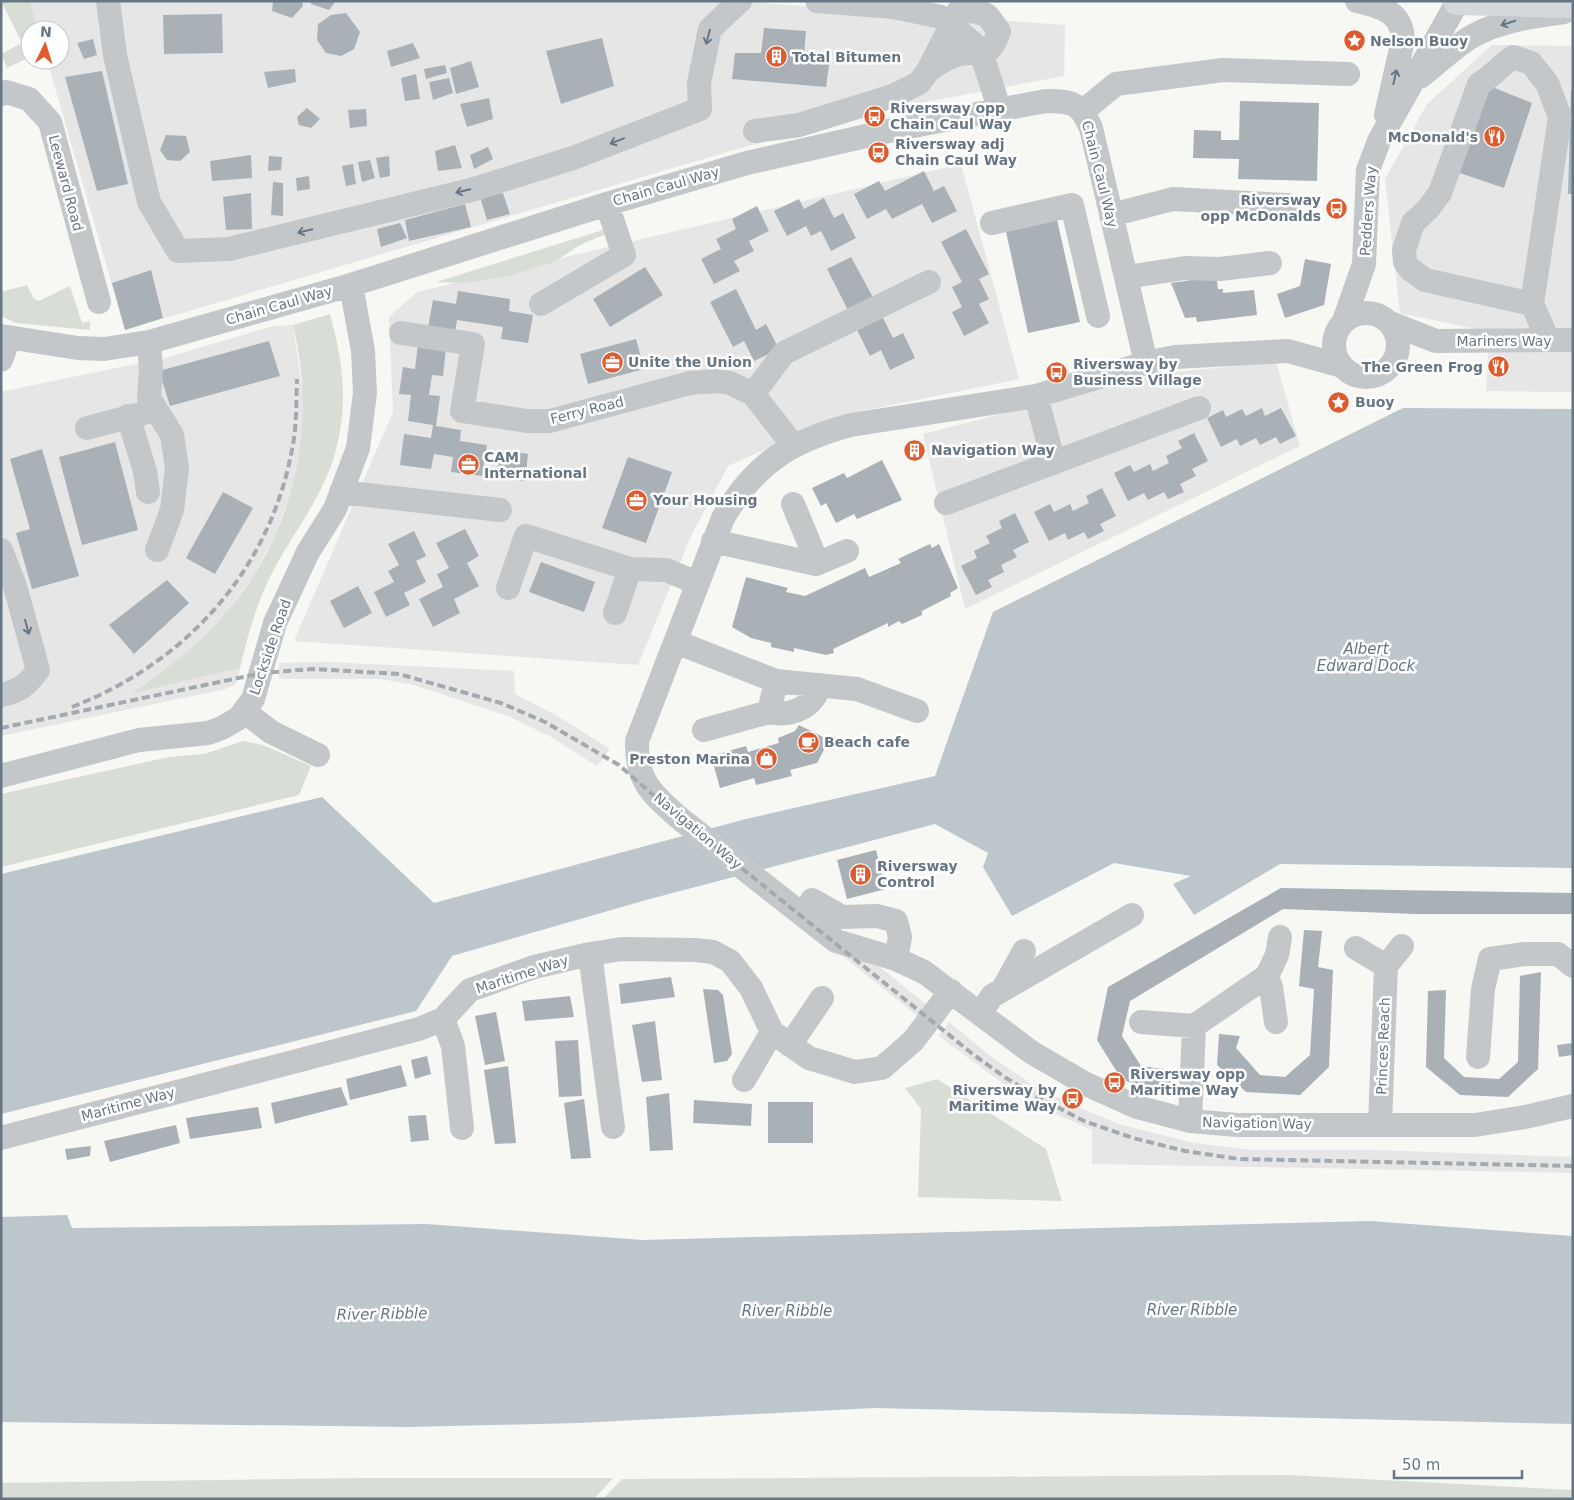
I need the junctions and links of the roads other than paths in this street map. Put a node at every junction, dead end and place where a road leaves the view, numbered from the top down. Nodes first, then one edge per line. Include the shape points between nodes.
1 (108, 1) edge
2 (740, 1) edge
3 (817, 1) edge
4 (1357, 1) edge
5 (1458, 1) edge
6 (1573, 4) edge
7 (1573, 10) edge
8 (950, 25) junction
9 (981, 53) junction
10 (928, 71) junction
11 (1348, 74) dead end
12 (1414, 82) junction
13 (1, 94) edge
14 (999, 108) junction
15 (1083, 110) junction
16 (754, 132) dead end
17 (1379, 142) junction
18 (607, 204) junction
19 (1286, 205) dead end
20 (1111, 215) junction
21 (992, 223) dead end
22 (1117, 239) junction
23 (1082, 247) junction
24 (1270, 263) dead end
25 (1364, 264) junction
26 (1126, 277) junction
27 (930, 282) dead end
28 (351, 284) junction
29 (99, 302) dead end
30 (541, 304) dead end
31 (1532, 304) junction
32 (1098, 316) dead end
33 (1387, 320) junction
34 (1340, 325) junction
35 (401, 333) dead end
36 (1548, 340) junction
37 (1573, 340) edge
38 (1436, 341) junction
39 (149, 342) junction
40 (4, 345) edge
41 (1288, 351) junction
42 (1146, 362) junction
43 (1392, 364) junction
44 (1342, 366) junction
45 (753, 394) junction
46 (1036, 396) junction
47 (1199, 408) dead end
48 (155, 411) junction
49 (128, 416) junction
50 (86, 428) dead end
51 (793, 445) junction
52 (1054, 463) junction
53 (148, 492) dead end
54 (341, 492) junction
55 (793, 504) dead end
56 (946, 504) dead end
57 (500, 510) dead end
58 (714, 541) junction
59 (1, 550) edge
60 (157, 550) dead end
61 (847, 551) dead end
62 (816, 564) junction
63 (630, 570) junction
64 (7, 582) edge
65 (697, 583) junction
66 (508, 588) dead end
67 (615, 613) dead end
68 (676, 642) junction
69 (776, 681) junction
70 (820, 685) junction
71 (1, 694) edge
72 (917, 710) dead end
73 (244, 711) junction
74 (769, 712) junction
75 (704, 730) dead end
76 (318, 755) dead end
77 (1, 776) edge
78 (802, 904) junction
79 (1132, 915) dead end
80 (1280, 937) dead end
81 (1402, 946) dead end
82 (1356, 948) dead end
83 (1024, 950) dead end
84 (590, 954) junction
85 (896, 959) junction
86 (1386, 966) junction
87 (1573, 966) edge
88 (1267, 976) junction
89 (1002, 989) junction
90 (951, 991) junction
91 (822, 998) dead end
92 (981, 1013) junction
93 (443, 1019) junction
94 (1142, 1022) dead end
95 (1276, 1022) dead end
96 (1194, 1026) junction
97 (781, 1038) junction
98 (1478, 1056) dead end
99 (744, 1080) dead end
100 (1573, 1106) edge
101 (1190, 1121) junction
102 (1380, 1125) junction
103 (613, 1127) dead end
104 (462, 1128) dead end
105 (1, 1138) edge

2 -> 1 street via 710,30 699,83 700,109 573,158 471,190 229,249 178,251 149,202 115,55
3 - 8 street via 894,7 941,17
17 -> 4 street via 1403,29 1384,8
5 - 6 highway
5 - 12 street, Pedders Way
7 -> 12 street via 1537,15 1487,30 1472,37
8 - 9 street
8 - 10 street
9 - 10 street via 958,54
9 - 14 street
10 - 16 street via 919,83 894,96 800,125
11 - 15 street via 1223,70 1116,84
12 - 17 street, Pedders Way
13 - 29 street, Leeward Road via 6,92 29,99 50,122
14 - 15 street, Chain Caul Way via 1067,101
14 - 18 street, Chain Caul Way via 747,163
15 - 20 street, Chain Caul Way via 1091,128
17 - 25 street, Pedders Way via 1368,170
18 - 28 street, Chain Caul Way
18 - 30 street via 624,255
19 - 20 street via 1174,199
20 - 22 street, Chain Caul Way
21 - 23 street via 1072,205
22 - 23 street
22 - 26 street, Chain Caul Way
23 - 32 street
24 - 26 street via 1220,269 1185,268
25 - 33 street, Pedders Way via 1373,293
25 - 34 street, Pedders Way
26 - 42 street, Chain Caul Way
27 - 45 street via 784,353
28 - 39 street, Chain Caul Way
28 - 54 street, Lockside Road via 363,351 365,394 358,448
31 - 31 street via 1426,280 1410,269 1405,262 1404,250 1413,223 1440,193 1479,84 1494,76 1500,66 1513,57 1531,63 1547,83 1560,117
31 - 36 street
33 - 34 street via 1374,313 1363,312
33 - 38 street, Mariners Way
33 - 43 street via 1396,332 1398,343
34 - 41 street, Navigation Way
34 - 44 street via 1334,348
35 - 45 street, Ferry Road via 473,344 462,411 527,421 550,420 705,380 730,383
36 - 37 street, Mariners Way
36 - 38 street, Mariners Way
38 - 43 street, Mariners Way
39 - 40 street, Chain Caul Way via 104,349
39 - 48 street via 149,398
41 - 42 street, Navigation Way via 1203,355
41 - 44 street, Navigation Way
42 - 46 street, Navigation Way
43 - 44 street via 1385,371 1367,377 1358,376
45 - 51 street, Ferry Road
46 - 51 street, Navigation Way via 851,425
46 - 52 street
47 - 52 street
48 - 49 street
48 - 60 street via 172,436 177,468 172,510
49 - 50 street
49 - 53 street
51 - 58 street, Navigation Way via 768,464 736,497
52 - 56 street
54 - 57 street
54 - 73 street, Lockside Road via 335,509 290,589 253,699
55 - 62 street
58 - 62 street
58 - 65 street, Navigation Way
59 - 64 street
61 - 62 street
63 - 65 street via 666,570
63 - 66 street via 526,536
63 - 67 street
64 -> 71 street via 38,670 19,691
65 - 68 street, Navigation Way
68 - 69 street
68 - 78 street, Navigation Way via 637,741 637,758 646,786 678,817
69 - 70 street
69 - 74 street
70 - 72 street via 857,689
70 - 74 street via 817,696 799,711
73 - 76 street via 271,732
73 - 77 street, Lockside Road via 239,718 208,733 139,740
74 - 75 street
78 - 85 street, Navigation Way via 836,941
78 - 85 street via 842,917 877,916 896,921 900,937
79 - 89 street
80 - 88 street via 1277,955
81 - 86 street
82 - 86 street
83 - 89 street
84 - 93 street, Maritime Way via 534,967 470,990
84 - 97 street, Maritime Way via 659,948 713,952 730,961 752,988
84 - 103 street
85 - 90 street, Navigation Way via 924,972
86 - 102 street, Princes Reach
87 - 98 street via 1558,954 1490,959 1483,990
88 - 95 street
88 - 96 street
89 - 92 street via 992,996
90 - 92 street, Navigation Way
90 - 97 street via 913,1040 882,1068 855,1072 809,1058
91 - 97 street
92 - 101 street, Navigation Way via 1031,1052 1086,1084 1137,1107
93 - 104 street via 453,1046
93 - 105 street, Maritime Way via 419,1029
94 - 96 street
96 - 101 street
97 - 99 street
100 - 102 street, Navigation Way via 1475,1125
101 - 102 street, Navigation Way via 1238,1125

